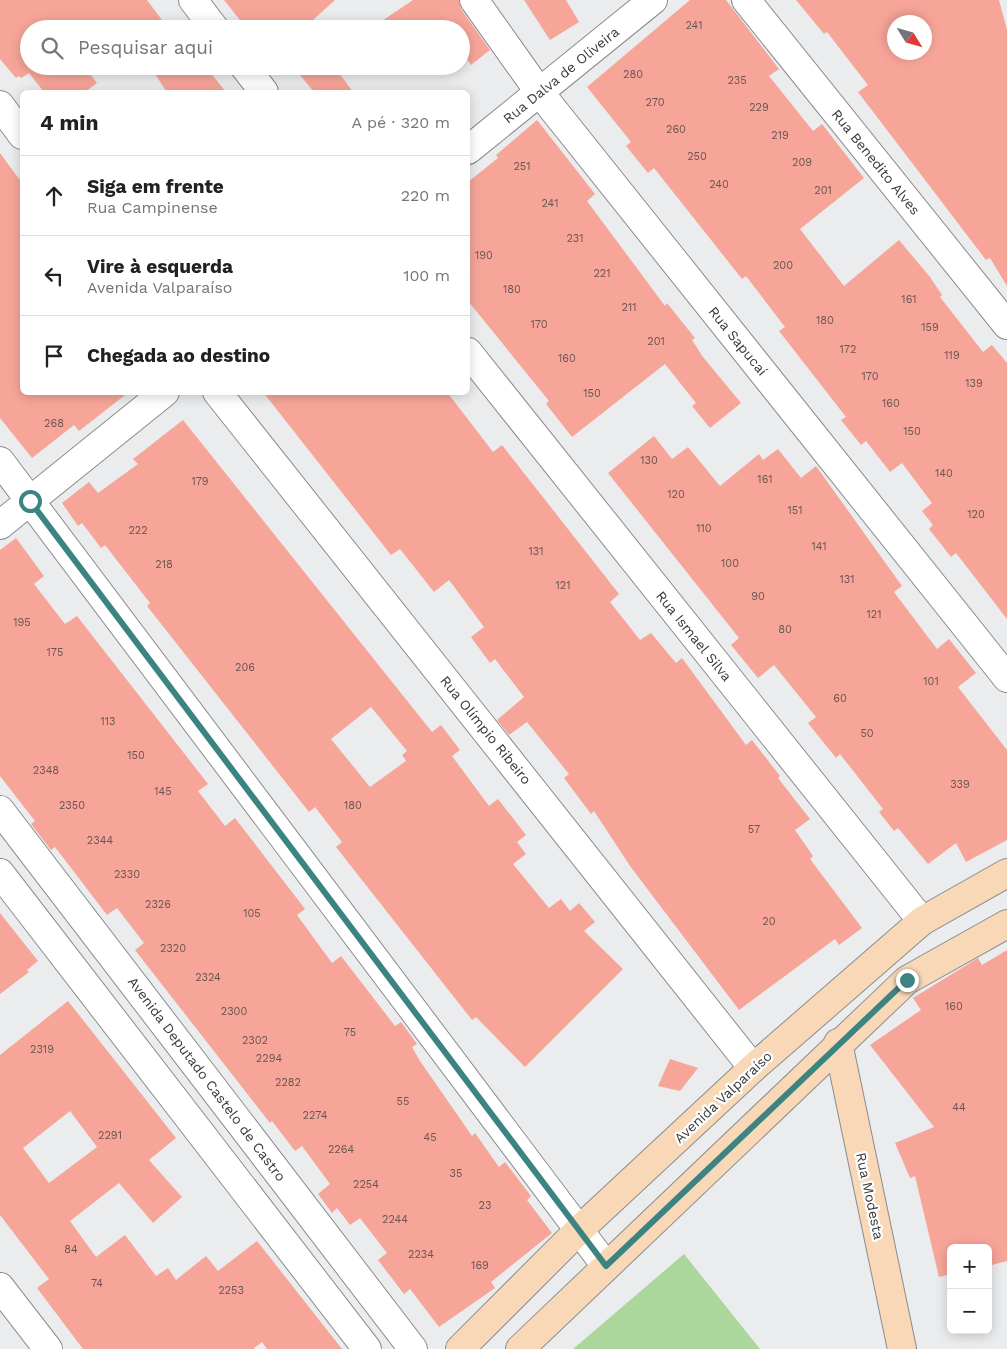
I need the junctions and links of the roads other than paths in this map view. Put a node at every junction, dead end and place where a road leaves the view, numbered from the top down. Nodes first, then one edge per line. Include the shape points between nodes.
1 (193, 0) edge
2 (474, 0) edge
3 (653, 0) edge
4 (746, 0) edge
5 (208, 20) edge
6 (251, 75) edge
7 (262, 90) edge
8 (540, 93) junction
9 (0, 105) edge
10 (20, 132) edge
11 (470, 148) edge
12 (1007, 325) edge
13 (470, 355) edge
14 (162, 395) edge
15 (219, 395) edge
16 (0, 461) edge
17 (30, 501) junction
18 (0, 525) edge
19 (1007, 678) edge
20 (0, 810) edge
21 (0, 872) edge
22 (1007, 873) edge
23 (922, 921) junction
24 (1007, 924) edge
25 (838, 1043) junction
26 (753, 1068) junction
27 (579, 1230) junction
28 (606, 1266) junction
29 (0, 1287) edge
30 (48, 1349) edge
31 (367, 1349) edge
32 (413, 1349) edge
33 (460, 1349) edge
34 (520, 1349) edge
35 (902, 1349) edge

1 - 5 street
2 - 8 street, Rua Sapucaí
3 - 8 street, Rua Dalva de Oliveira
4 - 12 street, Rua Benedito Alves
6 - 7 street
8 - 11 street, Rua Dalva de Oliveira
8 - 19 street, Rua Sapucaí
9 - 10 street
13 - 23 street, Rua Ismael Silva
14 - 17 street
15 - 26 street, Rua Olímpio Ribeiro
16 - 17 street
17 - 18 street
17 - 27 street
20 - 32 street, Avenida Deputado Castelo de Castro
21 - 31 street
22 - 23 main road, Avenida Valparaíso
23 - 26 main road, Avenida Valparaíso
24 - 25 main road via 907,980
25 - 28 main road
25 - 35 main road, Rua Modesta
26 - 27 main road, Avenida Valparaíso
27 - 28 street
27 - 33 main road, Avenida Valparaíso
28 - 34 main road
29 - 30 street

